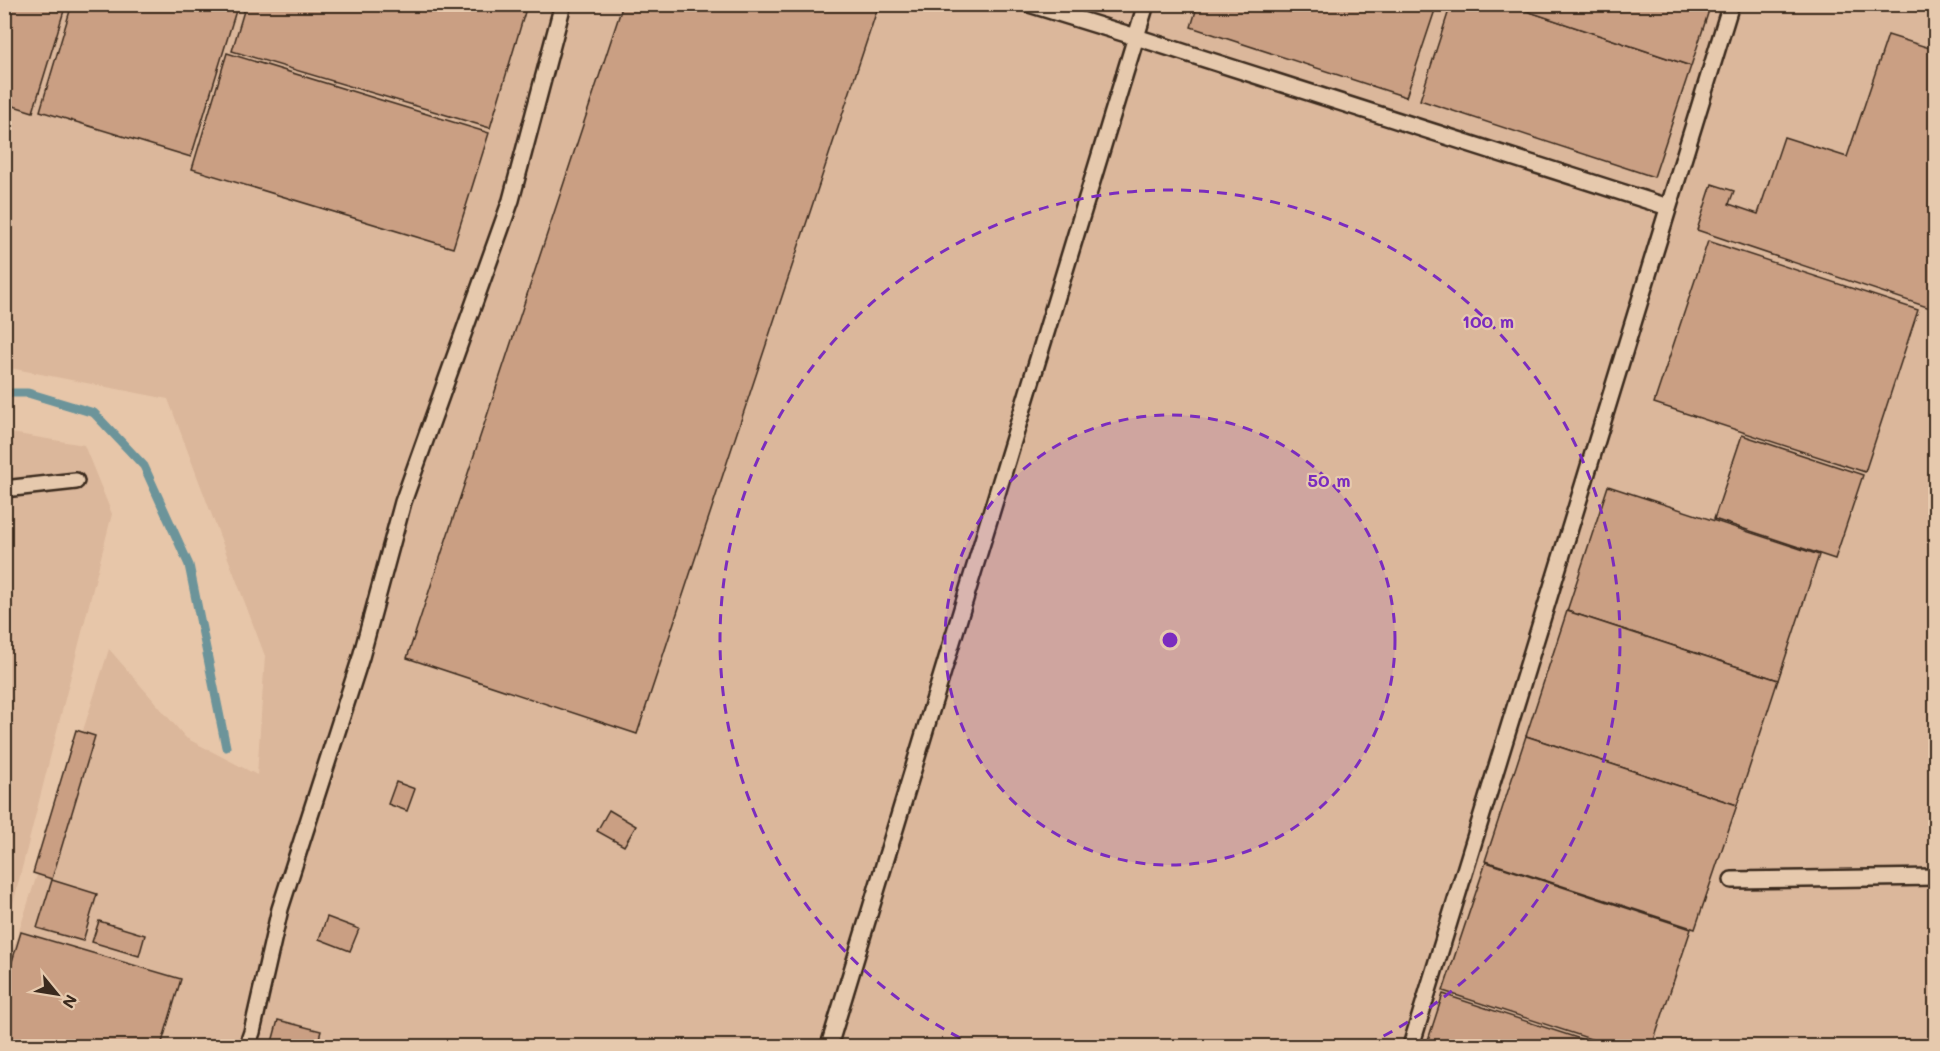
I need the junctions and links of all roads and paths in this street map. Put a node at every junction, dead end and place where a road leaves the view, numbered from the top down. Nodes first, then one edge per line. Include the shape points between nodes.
1 (563, 4) edge
2 (1029, 4) edge
3 (1146, 4) edge
4 (1731, 4) edge
5 (1136, 37) junction
6 (1668, 207) junction
7 (76, 481) dead end
8 (4, 489) edge
9 (1935, 878) edge
10 (1732, 880) dead end
11 (247, 1047) edge
12 (829, 1047) edge
13 (1411, 1047) edge

1 - 11 lane via 511,200 403,502 361,657 280,909
2 - 5 lane
3 - 5 lane
4 - 6 lane
5 - 6 lane
5 - 12 lane
6 - 13 lane
7 - 8 lane
9 - 10 lane

